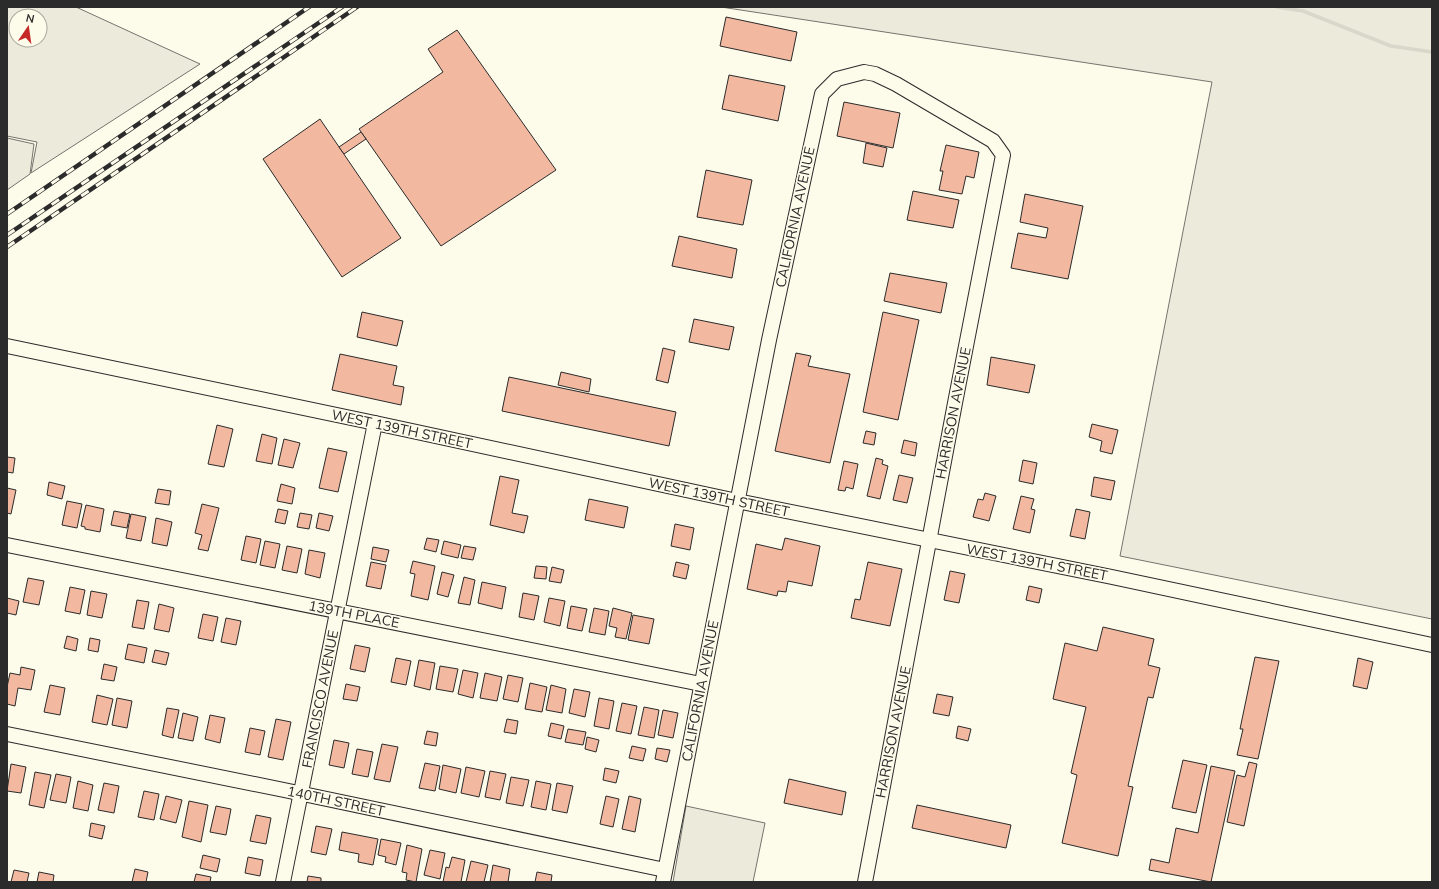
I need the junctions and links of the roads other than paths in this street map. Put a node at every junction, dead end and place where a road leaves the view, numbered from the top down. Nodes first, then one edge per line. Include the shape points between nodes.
1 (822, 94) joint
2 (7, 346) edge
3 (375, 423) junction
4 (737, 501) junction
5 (929, 541) junction
6 (7, 545) edge
7 (337, 611) junction
8 (1432, 645) edge
9 (701, 684) junction
10 (7, 734) edge
11 (302, 794) junction
12 (664, 876) edge
13 (284, 882) edge
14 (865, 882) edge

1 - 4 street, CALIFORNIA AVENUE
1 - 5 street, HARRISON AVENUE via 837,80 864,72 875,74 993,140 1004,155
2 - 3 street, WEST 139TH STREET
3 - 4 street, WEST 139TH STREET
3 - 7 street, FRANCISCO AVENUE
4 - 5 street, WEST 139TH STREET
4 - 9 street, CALIFORNIA AVENUE
5 - 8 street, WEST 139TH STREET
5 - 14 street, HARRISON AVENUE
6 - 7 street, 139TH PLACE
7 - 9 street, 139TH PLACE
7 - 11 street, FRANCISCO AVENUE
9 - 12 street, CALIFORNIA AVENUE
10 - 11 street, 140TH STREET
11 - 12 street, 140TH STREET
11 - 13 street, FRANCISCO AVENUE

